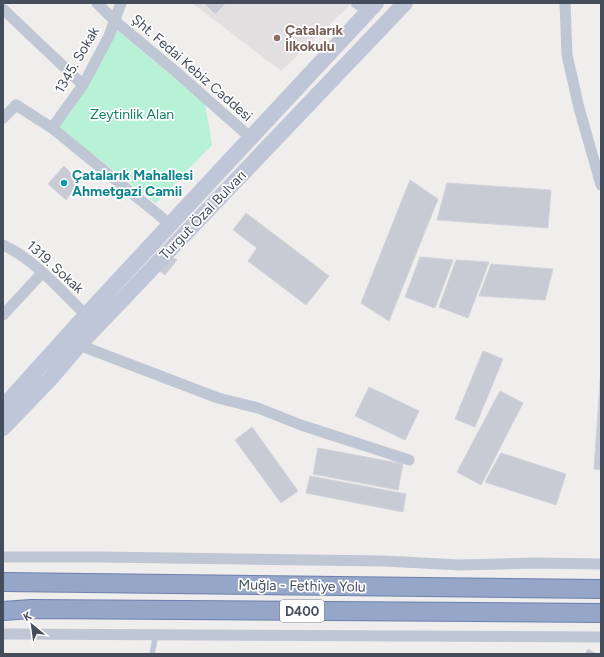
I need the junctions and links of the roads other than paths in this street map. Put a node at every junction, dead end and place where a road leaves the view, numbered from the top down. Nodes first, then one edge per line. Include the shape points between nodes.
1 (97, 3) edge
2 (121, 3) edge
3 (405, 3) edge
4 (565, 3) edge
5 (367, 6) edge
6 (3, 8) edge
7 (115, 21) junction
8 (83, 85) junction
9 (3, 118) edge
10 (52, 128) junction
11 (251, 138) junction
12 (601, 185) edge
13 (171, 225) junction
14 (3, 245) edge
15 (42, 273) junction
16 (3, 315) edge
17 (86, 315) junction
18 (78, 346) junction
19 (3, 407) edge
20 (3, 428) edge
21 (409, 460) dead end
22 (3, 557) edge
23 (601, 564) edge
24 (3, 582) edge
25 (601, 589) edge
26 (3, 611) edge
27 (601, 613) edge
28 (3, 634) edge
29 (156, 634) junction
30 (601, 637) edge
31 (152, 654) edge

1 - 7 street, Şht. Fedai Kebiz Caddesi
2 - 7 street, 1345. Sokak
3 - 18 main road, Turgut Özal Bulvarı
4 - 12 street via 567,55 578,108
5 - 11 main road, Turgut Özal Bulvarı
6 - 8 street
7 - 8 street, 1345. Sokak
7 - 11 street, Şht. Fedai Kebiz Caddesi
8 - 10 street, 1345. Sokak
9 - 10 street via 16,105
10 - 13 street
11 - 13 main road, Turgut Özal Bulvarı
13 - 17 main road, Turgut Özal Bulvarı
14 - 15 street, 1319. Sokak
15 - 16 street
15 - 17 street, 1319. Sokak
17 - 19 main road, Turgut Özal Bulvarı
18 - 20 main road, Turgut Özal Bulvarı
18 - 21 street via 218,398 258,408 301,425
22 - 23 street
24 - 25 highway, Muğla - Fethiye Yolu / D400
26 - 27 highway, Muğla - Fethiye Yolu / D400 via 39,609
28 - 29 street
29 - 30 street
29 - 31 lane

